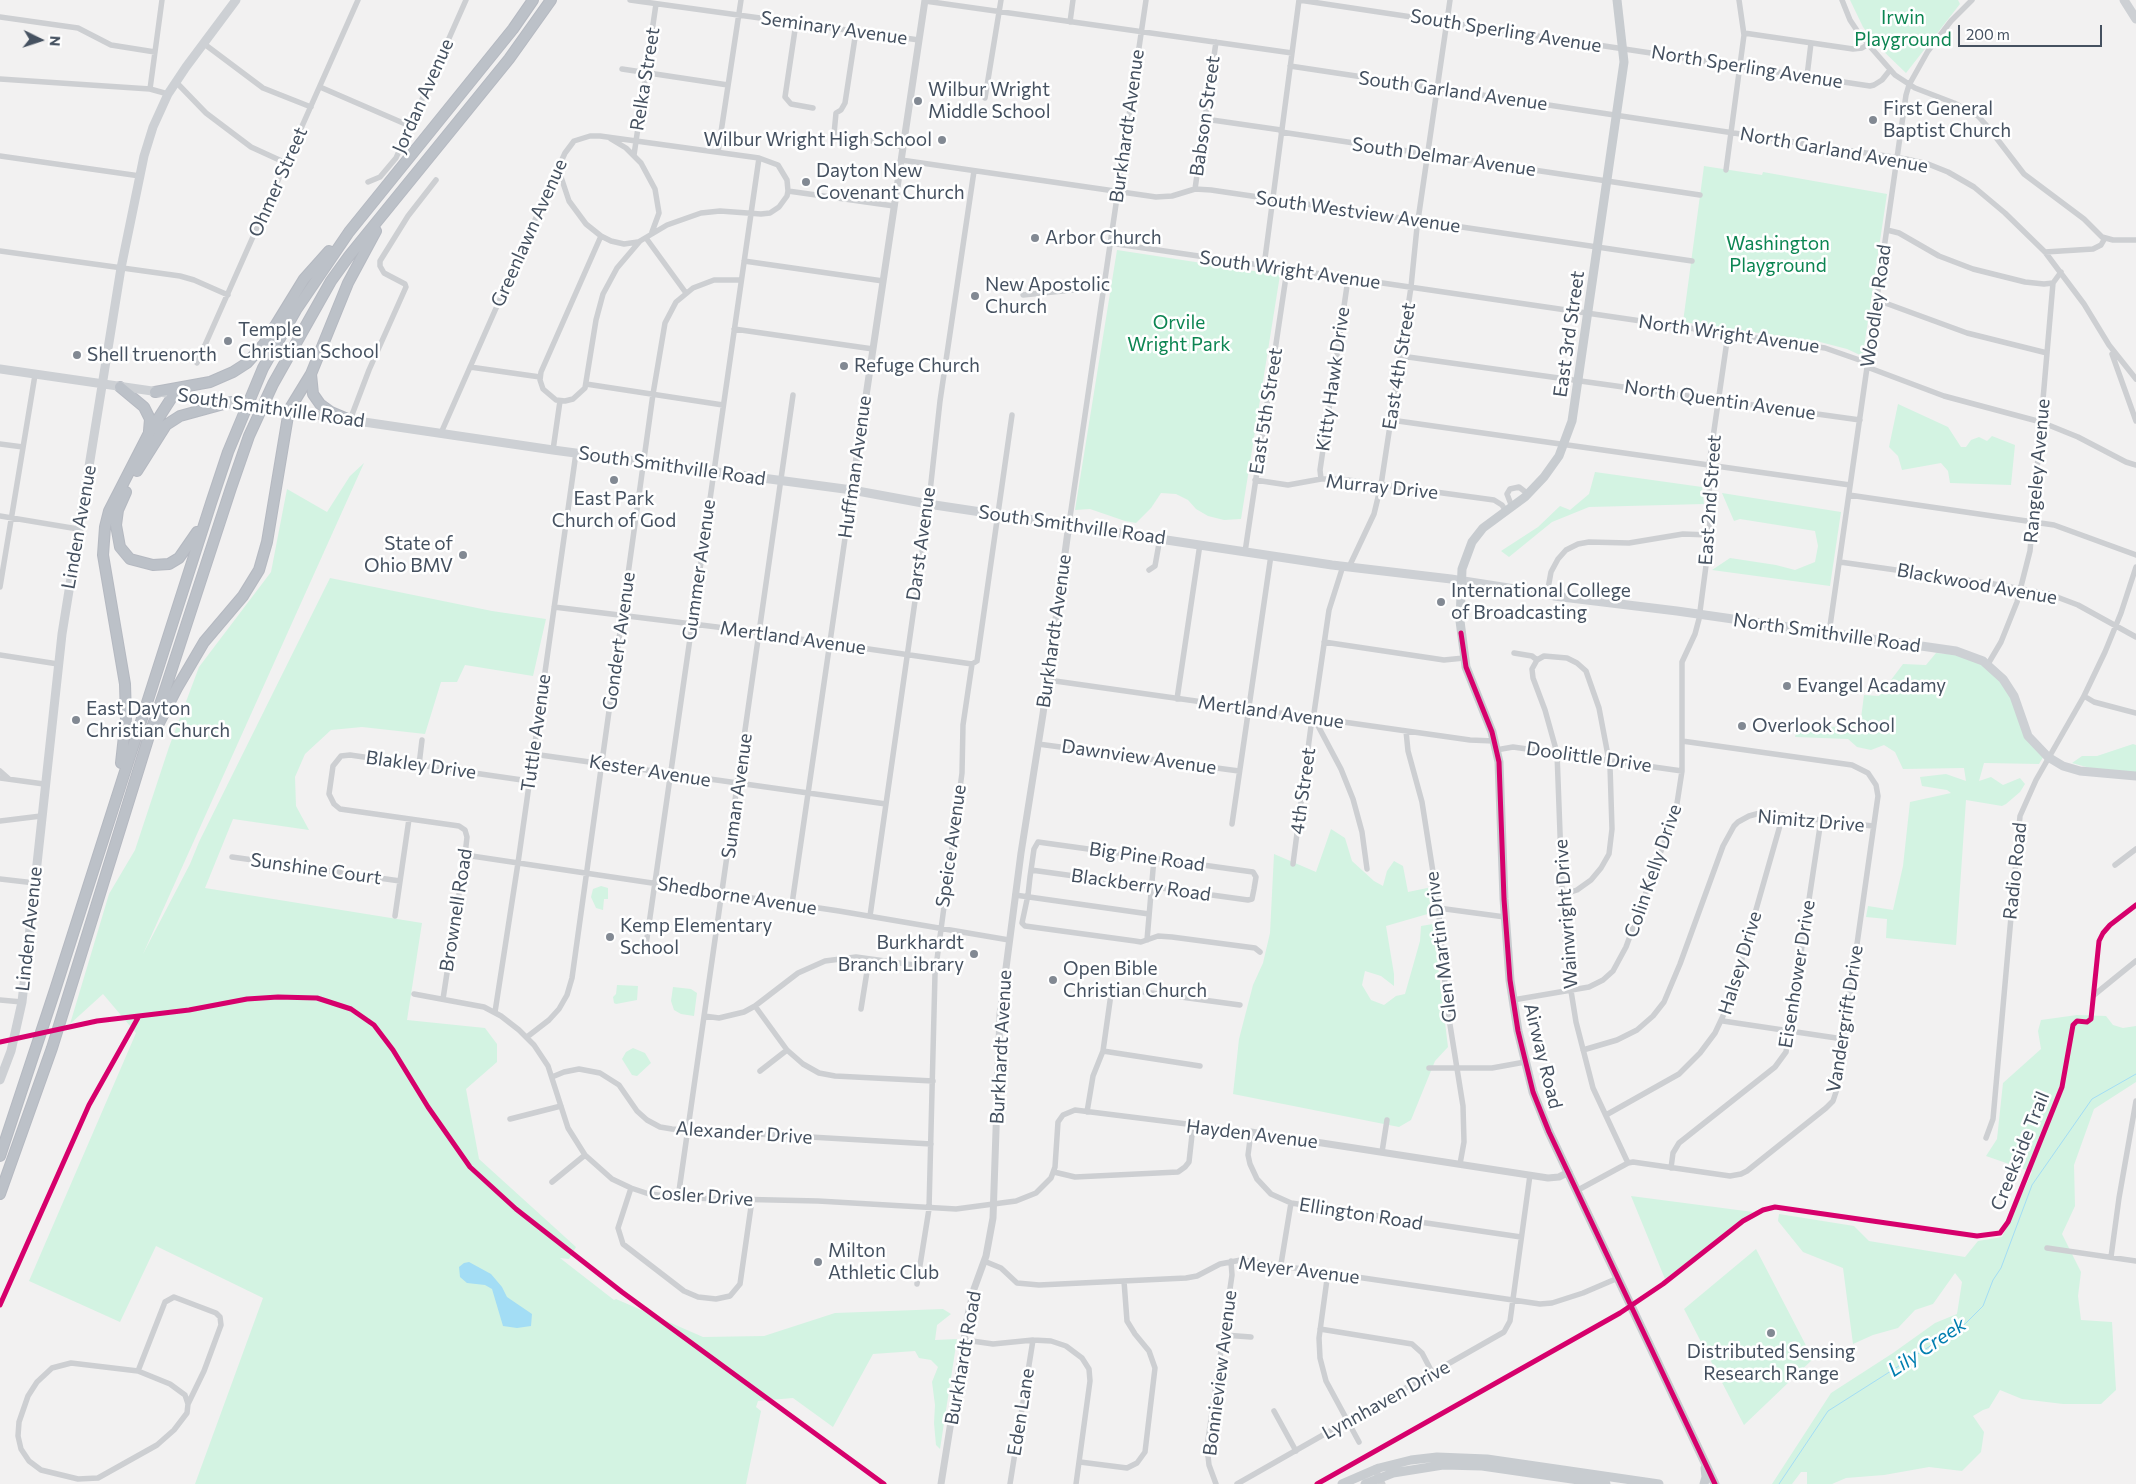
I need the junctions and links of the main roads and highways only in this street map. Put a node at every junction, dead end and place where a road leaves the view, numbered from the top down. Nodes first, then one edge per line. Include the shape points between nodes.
1 (236, 0) edge
2 (533, 0) edge
3 (552, 0) edge
4 (1620, 0) edge
5 (2124, 0) edge
6 (2136, 19) edge
7 (394, 200) junction
8 (371, 204) junction
9 (0, 369) edge
10 (310, 374) junction
11 (104, 384) junction
12 (120, 387) junction
13 (156, 392) junction
14 (174, 394) junction
15 (231, 402) junction
16 (285, 410) junction
17 (350, 420) junction
18 (149, 433) junction
19 (209, 509) junction
20 (1461, 581) junction
21 (1461, 633) joint
22 (149, 736) junction
23 (2136, 776) edge
24 (111, 814) junction
25 (0, 1080) edge
26 (0, 1156) edge
27 (0, 1194) edge
28 (1704, 1461) junction
29 (1381, 1481) edge
30 (1342, 1484) edge
31 (1365, 1484) edge
32 (1606, 1484) edge
33 (1658, 1484) edge
34 (1704, 1484) edge
35 (1715, 1484) edge

1 - 11 main road, Linden Avenue via 168,94 153,127 122,268
2 - 8 highway via 514,29
3 - 7 highway via 509,59
4 - 20 main road, East 3rd Street via 1624,49 1572,421 1564,444 1548,472 1528,494 1487,524 1475,538 1464,561
5 - 6 main road
7 - 10 highway via 365,248
7 - 22 highway via 331,281 273,384 231,488
8 - 13 highway via 304,279 264,344 247,362 210,382
8 - 19 highway via 319,274 263,368 228,452
9 - 11 main road, South Smithville Road
10 - 16 highway
10 - 17 highway via 313,394 320,404
11 - 12 main road, South Smithville Road
11 - 25 main road, Linden Avenue via 58,664 22,1002 11,1051
12 - 13 main road, South Smithville Road
12 - 18 highway via 144,407 150,419
13 - 14 main road, South Smithville Road
14 - 15 main road, South Smithville Road
14 - 18 highway
15 - 16 main road, South Smithville Road, bridge
15 - 19 highway via 180,416 166,426 132,479 118,510 116,525 120,547 130,559 140,563 168,564 179,558 193,540
16 - 17 main road, South Smithville Road
16 - 22 highway via 267,542 258,570 243,596 204,642
17 - 20 main road, South Smithville Road via 852,490 1245,552
18 - 24 highway via 109,511 105,527 103,555 125,684 123,753
19 - 24 highway
20 - 21 main road, East 3rd Street
20 - 23 main road, North Smithville Road via 1956,651 1988,664 2007,685 2028,736 2048,757 2080,771
21 - 28 main road, Airway Road via 1473,688 1495,745 1500,777 1505,917 1513,1000 1537,1104
22 - 27 highway via 72,987
24 - 26 highway
28 - 34 main road
28 - 35 main road, Airway Road
29 - 31 main road
29 - 32 main road via 1412,1468 1459,1465
30 - 33 main road via 1375,1469 1436,1457 1487,1459

